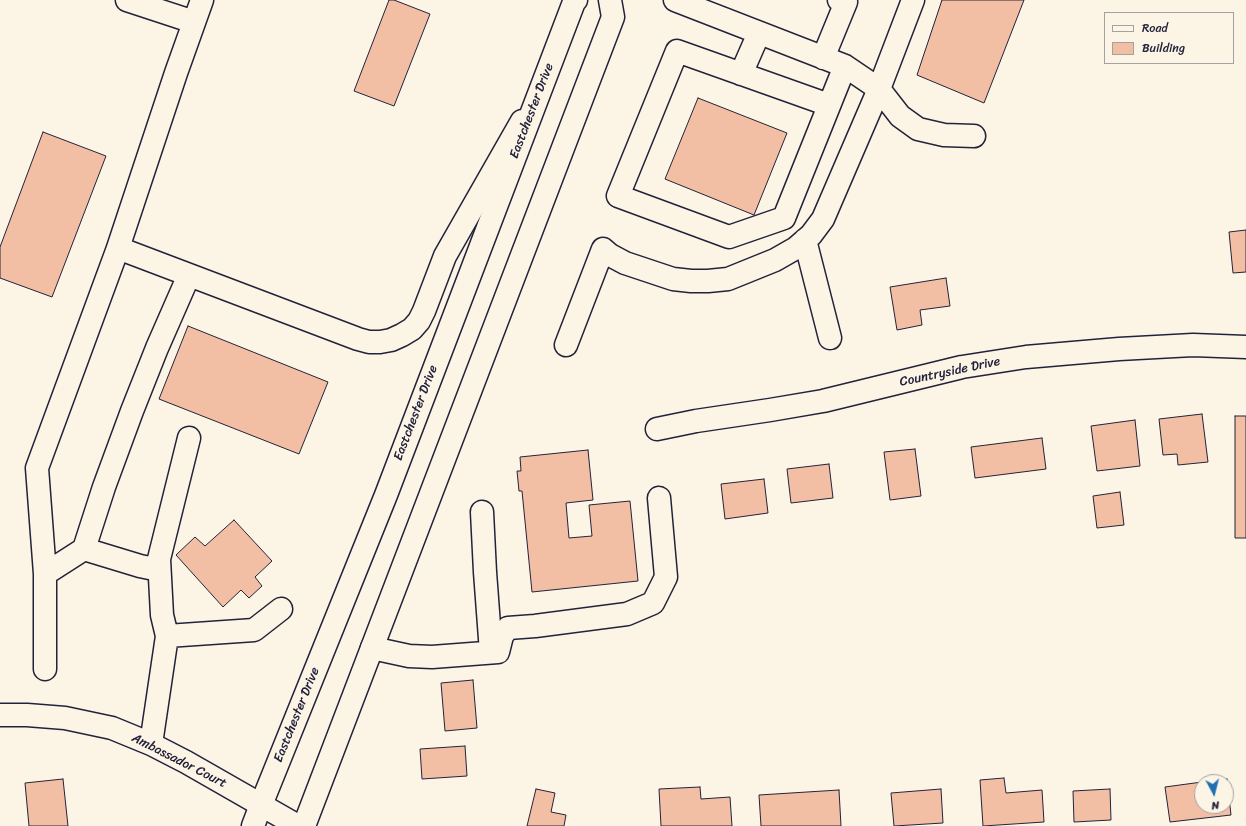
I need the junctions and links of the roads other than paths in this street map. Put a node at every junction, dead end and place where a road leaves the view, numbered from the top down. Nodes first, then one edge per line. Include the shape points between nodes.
1 (127, 0) edge
2 (202, 0) edge
3 (576, 0) edge
4 (610, 0) edge
5 (675, 0) edge
6 (913, 0) edge
7 (844, 1) edge
8 (194, 22) junction
9 (759, 33) junction
10 (823, 58) junction
11 (845, 66) junction
12 (741, 74) junction
13 (542, 85) junction
14 (878, 89) junction
15 (829, 105) junction
16 (974, 136) dead end
17 (805, 240) junction
18 (118, 248) junction
19 (188, 275) junction
20 (830, 338) dead end
21 (566, 346) dead end
22 (1246, 347) edge
23 (657, 429) dead end
24 (189, 438) dead end
25 (659, 498) dead end
26 (482, 512) dead end
27 (84, 549) junction
28 (159, 570) junction
29 (45, 574) junction
30 (281, 609) dead end
31 (167, 636) junction
32 (372, 648) junction
33 (491, 652) junction
34 (45, 669) dead end
35 (0, 715) edge
36 (151, 744) junction
37 (261, 805) junction
38 (253, 826) edge
39 (298, 826) edge
40 (304, 826) edge

1 - 8 main road
2 - 8 main road
3 - 13 main road, Eastchester Drive
4 - 32 main road via 613,17
5 - 9 main road
6 - 14 main road
7 - 10 main road
8 - 18 main road
9 - 10 main road
9 - 12 main road
10 - 11 main road
11 - 14 main road
11 - 15 main road
12 - 15 main road
12 - 15 main road via 678,52 618,196 729,237 784,218
13 - 19 main road via 445,256 419,321 402,335 380,342 358,339
13 - 37 main road, Eastchester Drive via 386,495
14 - 16 main road via 900,116 918,128 944,135
14 - 17 main road via 823,219
17 - 20 main road
17 - 21 main road via 775,260 728,278 691,282 673,279 625,262 610,256 603,249
18 - 19 main road
18 - 29 main road via 37,468
19 - 27 main road via 132,411
22 - 23 main road, Countryside Drive via 1186,345 1026,357 962,367 823,401
24 - 28 main road via 159,559
25 - 33 main road via 666,577 653,603 627,614 508,628 502,636 498,652
26 - 33 main road
27 - 28 main road
27 - 29 main road
28 - 31 main road via 162,615
29 - 34 main road
30 - 31 main road via 254,630
31 - 36 main road
32 - 33 main road via 424,657
32 - 40 main road
35 - 36 main road, Ambassador Court via 65,718 112,728
36 - 37 main road, Ambassador Court
37 - 38 main road, Eastchester Drive
37 - 39 main road, Ambassador Court

